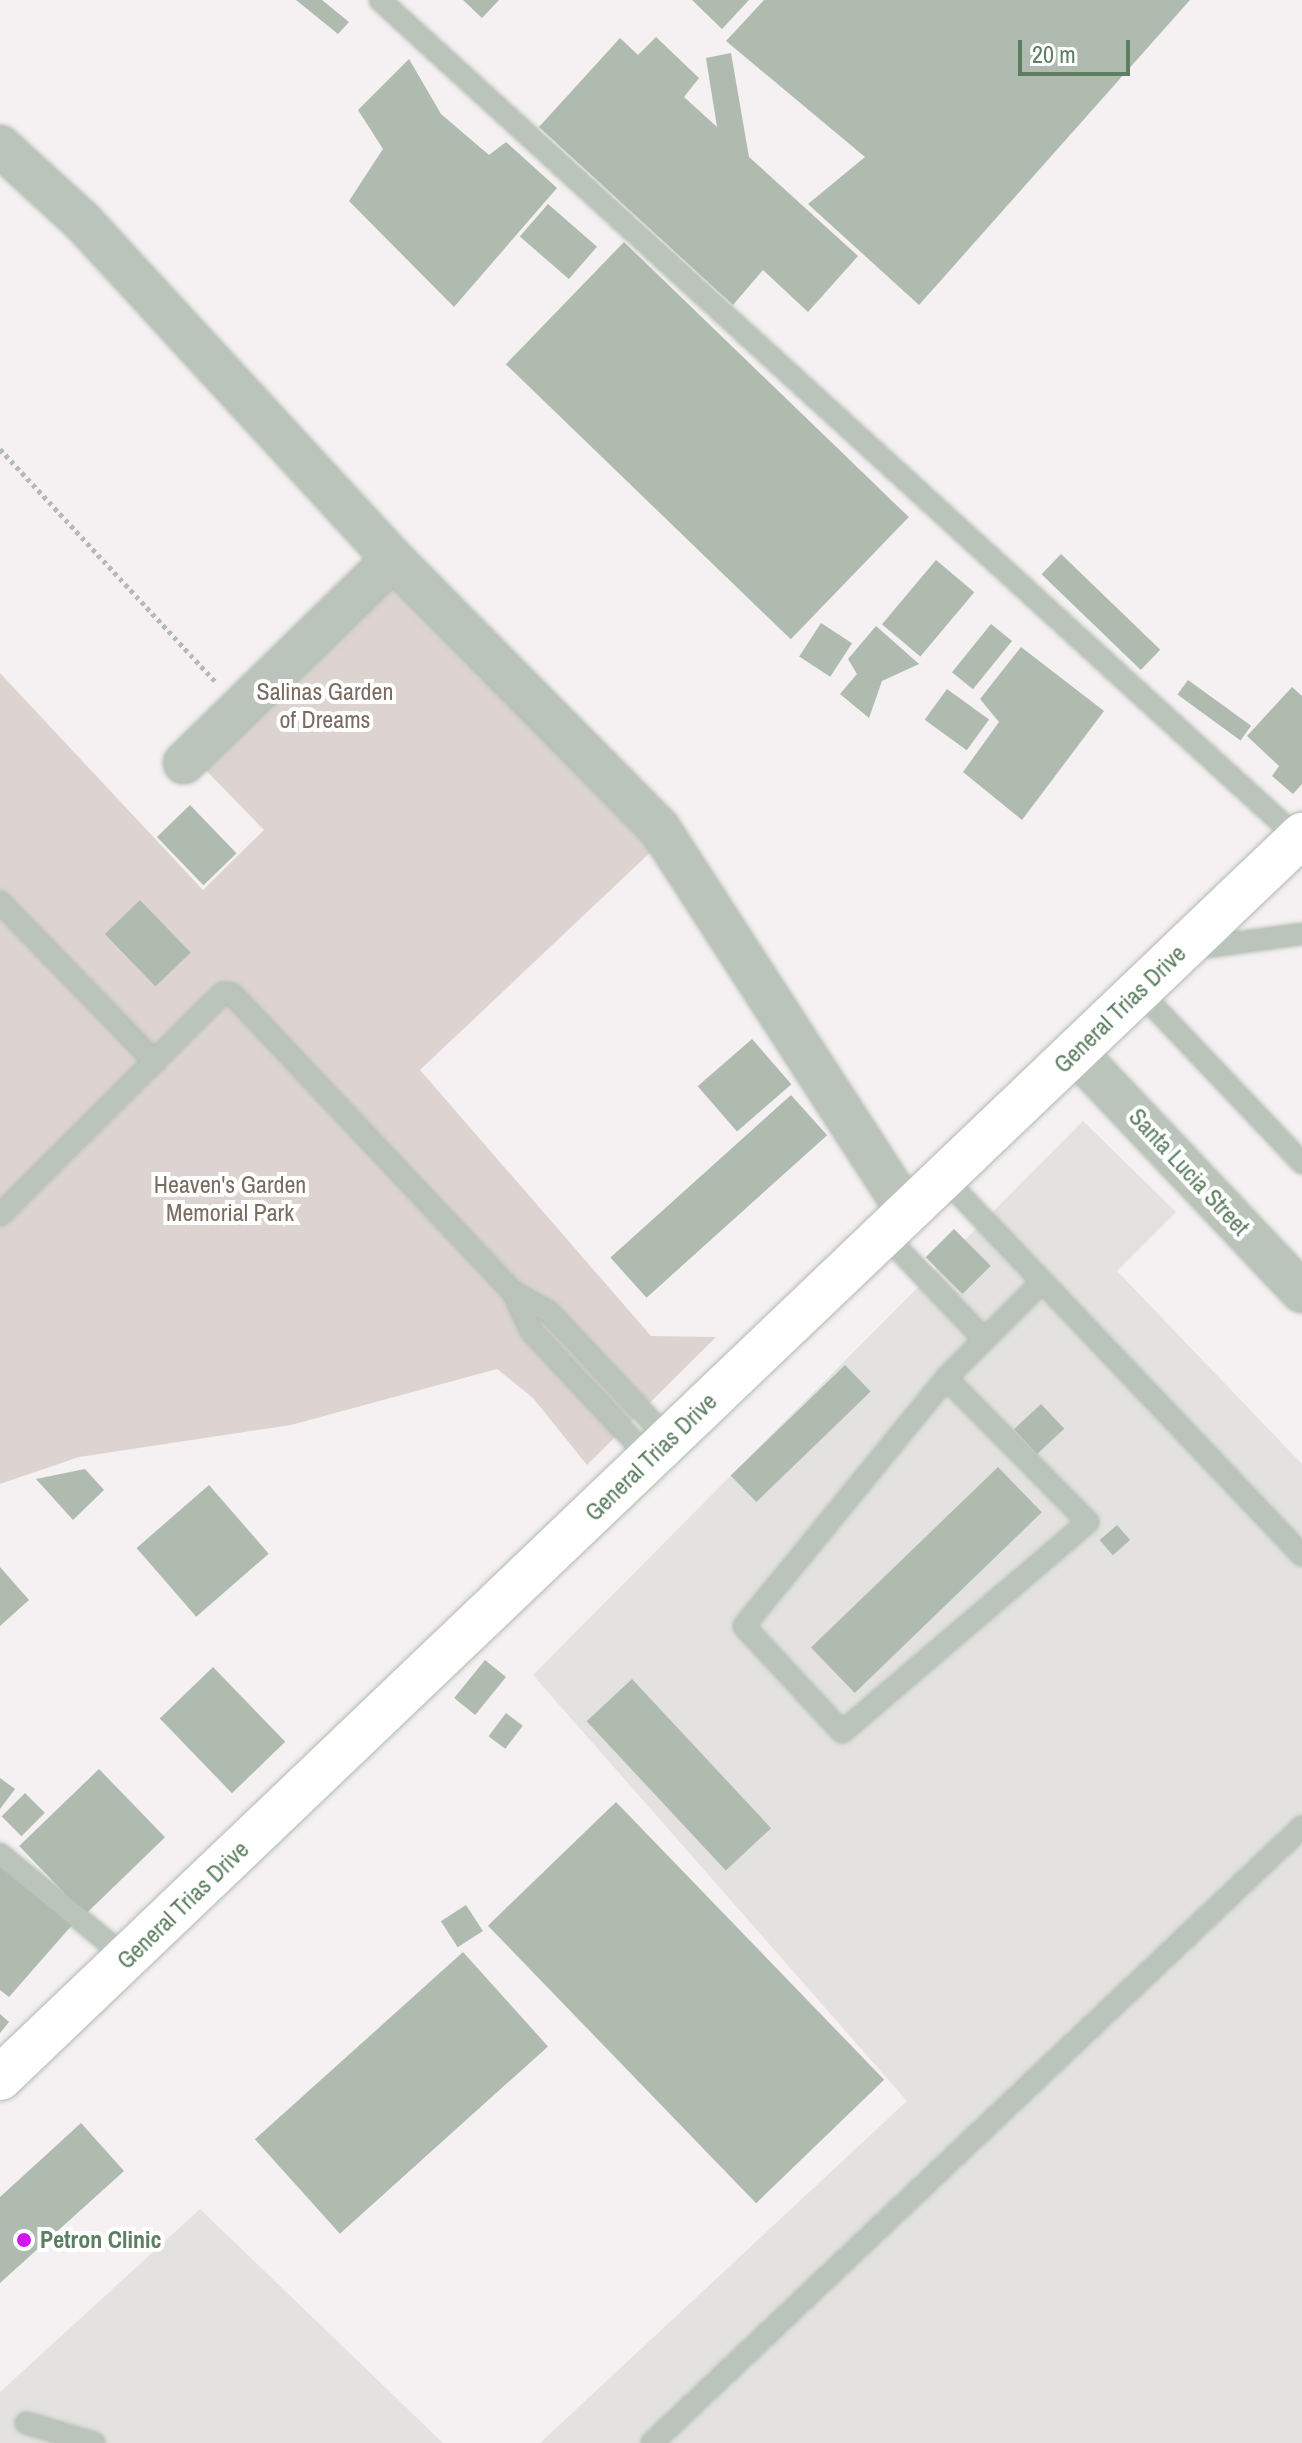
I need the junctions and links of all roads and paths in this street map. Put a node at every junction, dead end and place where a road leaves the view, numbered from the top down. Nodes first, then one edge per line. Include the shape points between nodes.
1 (380, 0) edge
2 (0, 146) edge
3 (0, 449) edge
4 (393, 559) junction
5 (240, 708) junction
6 (184, 763) dead end
7 (1300, 836) edge
8 (0, 902) edge
9 (1302, 934) edge
10 (1180, 951) junction
11 (1139, 991) junction
12 (1075, 1052) junction
13 (155, 1062) junction
14 (1302, 1163) edge
15 (944, 1178) junction
16 (0, 1215) edge
17 (896, 1224) junction
18 (1042, 1282) junction
19 (1302, 1292) edge
20 (984, 1339) junction
21 (946, 1378) junction
22 (660, 1449) junction
23 (1302, 1555) edge
24 (1302, 1827) edge
25 (0, 1854) edge
26 (127, 1958) junction
27 (0, 2078) edge
28 (26, 2423) dead end
29 (94, 2443) edge
30 (652, 2443) edge

1 - 7 lane
2 - 4 street via 83,222
3 - 5 path
4 - 5 street
4 - 17 street via 659,828
5 - 6 street
7 - 10 main road, General Trias Drive
8 - 13 lane
9 - 10 lane
10 - 11 main road, General Trias Drive
11 - 12 main road, General Trias Drive
11 - 14 lane
12 - 15 main road, General Trias Drive
12 - 19 street, Santa Lucia Street
13 - 16 lane
13 - 22 lane via 223,993 232,994 513,1292 531,1331
15 - 17 main road, General Trias Drive
15 - 18 lane
17 - 20 lane
17 - 22 main road, General Trias Drive
18 - 20 lane
18 - 23 lane
20 - 21 lane
21 - 21 lane via 744,1626 842,1732 1088,1522
22 - 26 main road, General Trias Drive
24 - 30 lane
25 - 26 lane
26 - 27 main road, General Trias Drive
28 - 29 lane

